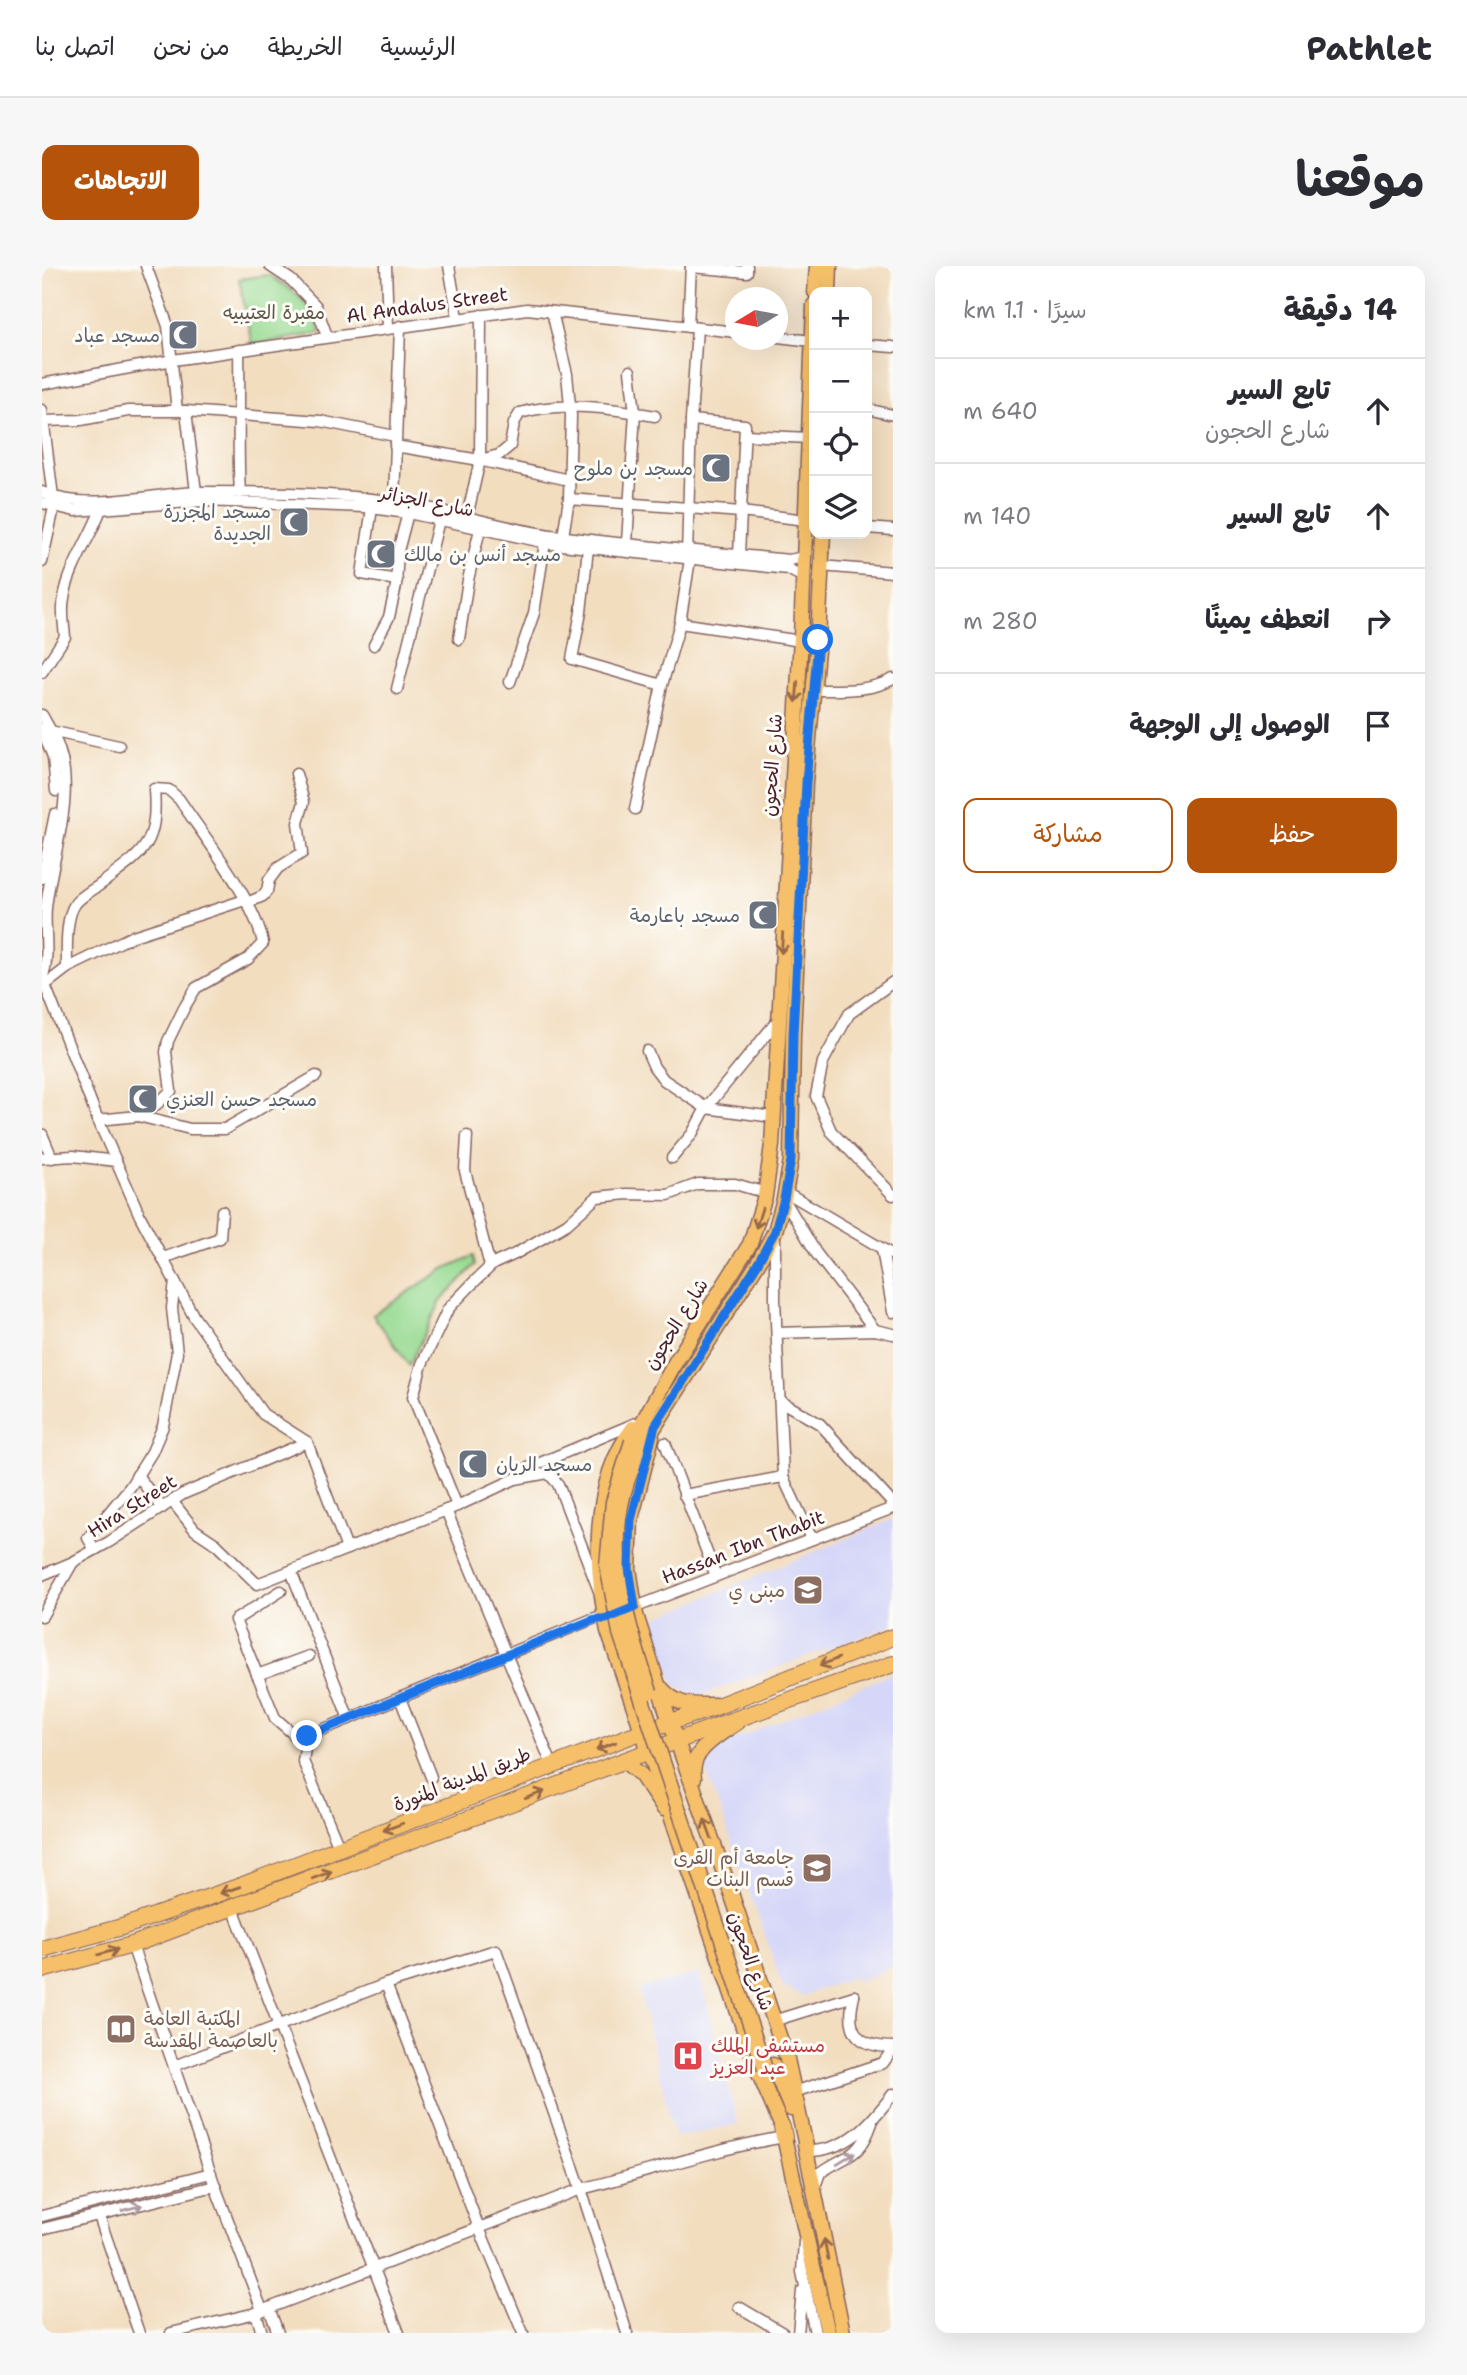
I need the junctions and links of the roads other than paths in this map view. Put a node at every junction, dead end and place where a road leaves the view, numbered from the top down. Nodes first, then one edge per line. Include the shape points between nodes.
1 (146, 266) edge
2 (270, 266) edge
3 (293, 266) edge
4 (386, 266) edge
5 (449, 266) edge
6 (691, 266) edge
7 (747, 266) edge
8 (817, 266) edge
9 (830, 266) edge
10 (291, 280) junction
11 (815, 287) edge
12 (829, 287) edge
13 (552, 312) junction
14 (481, 315) junction
15 (458, 318) junction
16 (400, 326) junction
17 (693, 327) junction
18 (388, 328) junction
19 (725, 331) edge
20 (327, 336) junction
21 (788, 338) edge
22 (809, 341) edge
23 (872, 345) edge
24 (893, 347) edge
25 (239, 350) junction
26 (812, 350) edge
27 (173, 360) junction
28 (630, 371) dead end
29 (42, 384) edge
30 (570, 407) junction
31 (872, 410) edge
32 (181, 411) junction
33 (635, 412) junction
34 (811, 413) edge
35 (893, 415) edge
36 (241, 416) junction
37 (655, 416) dead end
38 (43, 417) edge
39 (691, 420) junction
40 (745, 435) junction
41 (809, 438) edge
42 (395, 441) junction
43 (809, 458) edge
44 (480, 460) junction
45 (569, 480) junction
46 (196, 492) junction
47 (240, 493) junction
48 (569, 499) junction
49 (47, 501) edge
50 (394, 502) junction
51 (628, 503) junction
52 (689, 507) junction
53 (372, 508) junction
54 (101, 509) junction
55 (740, 512) junction
56 (408, 513) junction
57 (467, 517) junction
58 (439, 520) junction
59 (806, 520) junction
60 (872, 528) edge
61 (480, 529) junction
62 (893, 530) edge
63 (563, 536) junction
64 (823, 539) edge
65 (545, 543) junction
66 (627, 543) junction
67 (588, 548) junction
68 (739, 555) junction
69 (688, 556) junction
70 (804, 557) junction
71 (42, 562) edge
72 (821, 566) junction
73 (893, 572) edge
74 (803, 576) junction
75 (397, 580) junction
76 (680, 623) junction
77 (459, 639) dead end
78 (801, 641) junction
79 (374, 645) dead end
80 (42, 672) edge
81 (893, 679) edge
82 (510, 682) dead end
83 (663, 685) junction
84 (397, 689) dead end
85 (814, 690) junction
86 (42, 715) edge
87 (46, 730) edge
88 (118, 746) dead end
89 (42, 765) edge
90 (55, 766) junction
91 (296, 774) dead end
92 (635, 809) dead end
93 (42, 816) edge
94 (55, 816) junction
95 (42, 877) edge
96 (246, 902) junction
97 (67, 968) junction
98 (44, 978) edge
99 (893, 982) edge
100 (778, 1020) junction
101 (647, 1051) dead end
102 (316, 1076) dead end
103 (706, 1108) junction
104 (138, 1116) junction
105 (773, 1117) junction
106 (98, 1121) junction
107 (42, 1134) edge
108 (467, 1136) dead end
109 (47, 1158) edge
110 (672, 1158) dead end
111 (116, 1161) junction
112 (766, 1193) junction
113 (785, 1195) junction
114 (893, 1195) edge
115 (222, 1211) dead end
116 (775, 1231) junction
117 (882, 1249) junction
118 (893, 1255) edge
119 (163, 1258) junction
120 (490, 1266) junction
121 (175, 1281) junction
122 (893, 1312) edge
123 (875, 1330) junction
124 (777, 1333) junction
125 (893, 1334) edge
126 (657, 1396) junction
127 (780, 1401) junction
128 (636, 1423) junction
129 (655, 1426) junction
130 (307, 1443) junction
131 (665, 1443) dead end
132 (637, 1444) junction
133 (137, 1475) junction
134 (783, 1477) junction
135 (515, 1479) junction
136 (684, 1495) junction
137 (172, 1501) junction
138 (893, 1506) edge
139 (162, 1508) junction
140 (452, 1508) junction
141 (812, 1539) junction
142 (347, 1549) junction
143 (95, 1550) junction
144 (73, 1562) junction
145 (291, 1571) junction
146 (42, 1575) edge
147 (716, 1576) junction
148 (281, 1591) dead end
149 (600, 1593) junction
150 (635, 1607) junction
151 (42, 1616) edge
152 (606, 1619) junction
153 (893, 1637) edge
154 (507, 1654) junction
155 (309, 1656) dead end
156 (893, 1664) edge
157 (257, 1675) junction
158 (658, 1685) junction
159 (400, 1698) junction
160 (721, 1705) junction
161 (747, 1716) junction
162 (349, 1719) junction
163 (670, 1722) junction
164 (643, 1731) junction
165 (677, 1742) junction
166 (306, 1745) junction
167 (651, 1753) junction
168 (625, 1762) junction
169 (553, 1767) junction
170 (431, 1777) dead end
171 (699, 1804) junction
172 (675, 1825) junction
173 (339, 1847) junction
174 (233, 1908) junction
175 (132, 1945) junction
176 (42, 1949) edge
177 (42, 1970) edge
178 (386, 1984) junction
179 (773, 2021) junction
180 (279, 2026) junction
181 (893, 2048) edge
182 (174, 2066) junction
183 (769, 2067) junction
184 (794, 2092) junction
185 (893, 2094) edge
186 (873, 2121) junction
187 (783, 2132) junction
188 (807, 2151) junction
189 (211, 2173) junction
190 (215, 2186) junction
191 (580, 2189) junction
192 (814, 2189) junction
193 (42, 2216) edge
194 (99, 2216) junction
195 (480, 2228) junction
196 (42, 2230) edge
197 (805, 2231) junction
198 (374, 2269) junction
199 (803, 2280) junction
200 (738, 2307) dead end
201 (262, 2310) junction
202 (139, 2333) edge
203 (171, 2333) edge
204 (262, 2333) edge
205 (278, 2333) edge
206 (399, 2333) edge
207 (523, 2333) edge
208 (627, 2333) edge
209 (783, 2333) edge
210 (798, 2333) edge
211 (815, 2333) edge
212 (828, 2333) edge
213 (845, 2333) edge

1 - 27 street via 168,326
2 - 10 street
3 - 10 street
4 - 18 street
5 - 15 street
6 - 7 street via 747,272
6 - 17 street
8 - 11 main road
9 - 12 main road
10 - 20 street via 316,306
13 - 14 street, Al Andalus Street via 527,309
13 - 17 street, Al Andalus Street
13 - 30 street
14 - 15 street, Al Andalus Street
14 - 44 street
15 - 16 street, Al Andalus Street
16 - 18 street, Al Andalus Street
16 - 42 street
17 - 19 street, Al Andalus Street
17 - 39 street
18 - 20 street, Al Andalus Street
20 - 25 street, Al Andalus Street
21 - 22 street
23 - 24 street
25 - 27 street, Al Andalus Street
25 - 36 street
26 - 34 main road, شارع الحجون
27 - 29 street, Al Andalus Street
27 - 32 street
28 - 33 street
30 - 33 street
30 - 44 street via 520,413 510,446 499,455
30 - 45 street
31 - 35 street
32 - 36 street
32 - 38 street via 128,411 81,420
32 - 46 street
33 - 37 street
33 - 51 street
36 - 42 street via 320,421
36 - 47 street
38 - 49 street
39 - 40 street via 746,425
39 - 52 street
40 - 41 street
40 - 55 street
42 - 44 street
42 - 50 street
43 - 59 main road, شارع الحجون
44 - 45 street
44 - 57 street
45 - 48 street
46 - 47 street, شارع الجزائر
46 - 49 street, شارع الجزائر
47 - 50 street, شارع الجزائر
48 - 51 street
48 - 63 street
49 - 54 street, شارع الجزائر via 75,511
49 - 71 street
50 - 57 street, شارع الجزائر
51 - 52 street
51 - 66 street
52 - 55 street
52 - 69 street
53 - 54 street, شارع الجزائر via 203,501
53 - 56 street, شارع الجزائر
53 - 75 street via 362,574
54 - 80 street via 64,598 65,638
55 - 59 street
55 - 68 street
56 - 58 street, شارع الجزائر
56 - 75 street via 398,551
57 - 63 street, شارع الجزائر
58 - 61 street, شارع الجزائر
58 - 84 street
59 - 70 main road, شارع الحجون
60 - 62 street
61 - 65 street, شارع الجزائر
61 - 77 street
63 - 66 street, شارع الجزائر
64 - 72 main road, شارع الحجون
65 - 67 street, شارع الجزائر
65 - 82 street via 534,613
66 - 69 street, شارع الجزائر
67 - 69 street, شارع الجزائر
67 - 83 street via 572,659
68 - 69 street, شارع الجزائر
68 - 70 street, شارع الجزائر via 793,561
69 - 74 street, شارع الجزائر via 788,569
69 - 76 street
70 - 74 main road, شارع الحجون
72 - 73 street
72 - 85 main road, شارع الحجون
74 - 78 main road, شارع الحجون
75 - 79 street via 389,617
76 - 78 street
76 - 83 street
78 -> 100 main road, شارع الحجون
81 - 85 street via 849,691
83 - 92 street
85 - 113 main road, شارع الحجون via 793,1035 791,1160
86 - 87 street
87 - 88 street
87 - 90 street
87 - 98 street via 62,758 63,796 47,905
89 - 90 street
90 - 94 street
91 - 96 street via 304,802 298,823 302,853 278,868 267,892
93 - 94 street
94 - 95 street
96 - 97 street via 133,936
96 - 97 street via 179,799 169,790 154,789 152,835 138,856 74,905 67,933
96 - 104 street via 263,943 248,959 196,988 168,1041 171,1091
97 - 98 street
98 - 106 street
99 - 114 street via 849,1014 823,1062 816,1096 831,1130
100 - 103 street
100 - 105 main road, شارع الحجون
101 - 103 street via 664,1080
102 - 104 street via 225,1129 190,1129
103 - 105 street
103 - 110 street
104 - 106 street
105 - 112 main road, شارع الحجون
106 - 111 street
107 - 109 street
108 - 120 street via 466,1171
109 - 111 street
111 - 119 street
112 - 120 street via 735,1184 698,1184 668,1195 597,1197 567,1224
112 -> 126 main road, شارع الحجون via 750,1244
113 - 116 main road, شارع الحجون
113 - 117 street
113 - 123 street via 816,1253
115 - 119 street via 220,1238
116 - 124 street
116 - 129 main road, شارع الحجون
117 - 118 street
117 - 122 street
119 - 121 street
120 - 140 street via 448,1309 422,1364 413,1397
121 - 130 street via 194,1317 263,1414
121 - 133 street via 172,1308 177,1353 172,1389 163,1426
123 - 124 street
123 - 125 street
124 - 127 street
126 - 128 main road
126 - 132 main road, شارع الحجون
127 - 134 street
127 - 138 street via 820,1424
128 - 135 street via 528,1468
128 - 149 main road via 610,1468 599,1532
129 - 132 main road, شارع الحجون
129 - 150 main road via 631,1520 629,1568
130 - 137 street, Hira Street
130 - 142 street
131 - 136 street
132 - 183 main road, شارع الحجون, bridge via 613,1502 607,1566 620,1633
133 - 139 street
133 - 143 street via 88,1538
134 - 136 street
134 - 141 street
135 - 140 street
135 - 149 street via 548,1473 558,1483
136 - 147 street
137 - 139 street, Hira Street
137 - 145 street via 194,1530 216,1544 257,1584
138 - 141 street, Hassan Ibn Thabit
139 - 143 street, Hira Street
140 - 142 street
140 - 154 street
141 - 147 street, Hassan Ibn Thabit
142 - 145 street
143 - 144 street, Hira Street
144 - 146 street, Hira Street
144 - 151 street
145 - 162 street
147 - 150 street, Hassan Ibn Thabit
148 - 157 street via 235,1620
149 - 152 main road
150 - 152 street, Hassan Ibn Thabit
150 - 158 main road
152 - 154 street, Hassan Ibn Thabit via 595,1619
152 - 164 main road
153 -> 160 highway, طريق المدينة المنورة
154 - 159 street, Hassan Ibn Thabit
154 - 169 street
155 - 157 street
156 - 161 highway
157 - 166 street via 275,1718
158 - 160 main road via 673,1701
158 - 163 main road
159 - 162 street, Hassan Ibn Thabit
159 - 170 street
160 - 163 highway, طريق المدينة المنورة
161 - 165 highway
161 - 171 main road via 700,1751 692,1770
162 - 166 street, Hassan Ibn Thabit via 307,1736
163 - 164 highway, طريق المدينة المنورة
163 - 165 main road
164 - 167 main road
164 -> 169 highway, طريق المدينة المنورة
165 - 167 highway
165 - 171 main road
166 - 173 street via 303,1761
167 - 168 highway
167 - 172 main road
168 - 172 main road via 641,1775
174 -> 168 highway
169 -> 173 highway, طريق المدينة المنورة
179 -> 171 main road
172 - 187 main road
173 -> 176 highway, طريق المدينة المنورة via 143,1920
174 - 175 highway
174 - 180 street
177 -> 175 highway
175 - 182 street
178 - 180 street
178 - 191 street via 496,1950
178 - 195 street
179 - 181 street via 854,1996 849,2016 855,2033 873,2047
179 - 184 main road
180 - 182 street
180 - 198 street
181 - 184 street via 883,2063
182 - 189 street
183 - 187 main road, شارع الحجون
183 - 188 main road, شارع الحجون
184 - 188 main road
185 - 186 street
186 - 188 street via 844,2144
192 -> 186 street via 820,2173 865,2144
187 - 191 street
187 - 197 main road, شارع الحجون
188 - 192 main road, شارع الحجون
189 - 190 street
189 - 193 street
194 -> 190 street
190 - 201 street
191 - 195 street
191 - 208 street
213 -> 192 main road, شارع الحجون
194 - 196 street
194 - 202 street
195 - 198 street
195 - 207 street
197 - 199 street
197 - 212 main road, شارع الحجون
198 - 201 street
198 - 206 street
199 - 210 street
199 - 211 street
200 - 209 street
201 - 203 street
201 - 204 street
201 - 205 street

